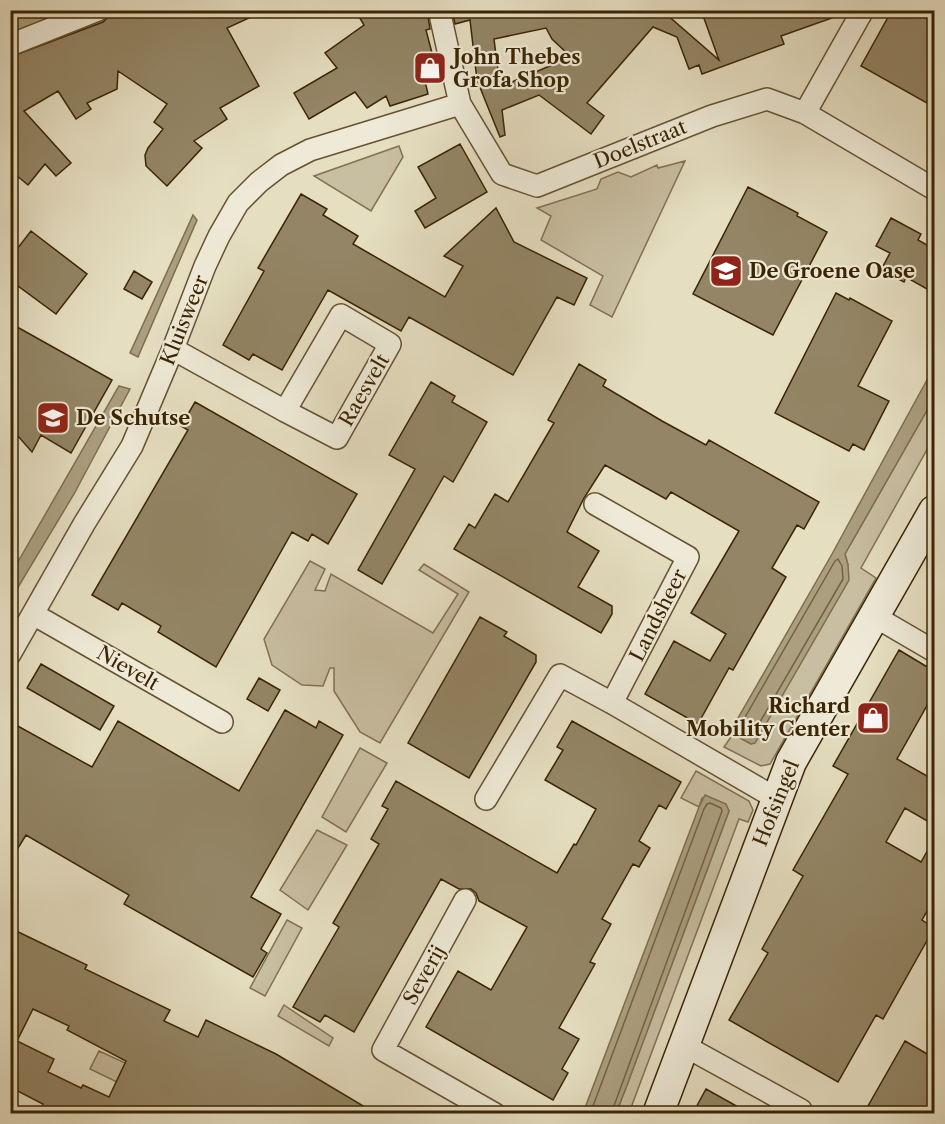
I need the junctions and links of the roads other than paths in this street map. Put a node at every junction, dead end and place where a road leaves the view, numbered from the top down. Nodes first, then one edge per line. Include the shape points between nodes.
1 (98, 10) edge
2 (439, 10) edge
3 (863, 10) edge
4 (10, 45) edge
5 (460, 104) junction
6 (805, 113) junction
7 (934, 189) edge
8 (173, 349) junction
9 (285, 411) junction
10 (595, 504) dead end
11 (934, 511) edge
12 (33, 614) junction
13 (874, 616) junction
14 (934, 651) edge
15 (10, 654) edge
16 (612, 703) junction
17 (222, 722) dead end
18 (486, 799) dead end
19 (777, 799) junction
20 (465, 900) dead end
21 (683, 1045) junction
22 (471, 1107) edge
23 (495, 1113) edge
24 (658, 1113) edge
25 (800, 1113) edge

1 - 4 street
2 - 5 street, Doelstraat
3 - 6 street
5 - 6 street, Doelstraat via 501,174 537,186 712,116 768,99
5 - 8 street, Kluisweer via 310,150 260,182 238,203 219,236
6 - 7 street, Doelstraat
8 - 9 street, Raesvelt
8 - 12 street, Kluisweer via 132,446
9 - 9 street, Raesvelt via 337,438 390,344 341,315
10 - 16 street, Landsheer via 688,557
11 - 13 street, Hofsingel
12 - 15 street, Kluisweer
12 - 17 street, Nievelt
13 - 14 street
13 - 19 street, Hofsingel via 805,735
16 - 18 street via 560,675
16 - 19 street
19 - 21 street, Hofsingel
20 - 22 street, Severij via 383,1050
21 - 24 street, Hofsingel
21 - 25 street via 801,1110
22 - 23 street

